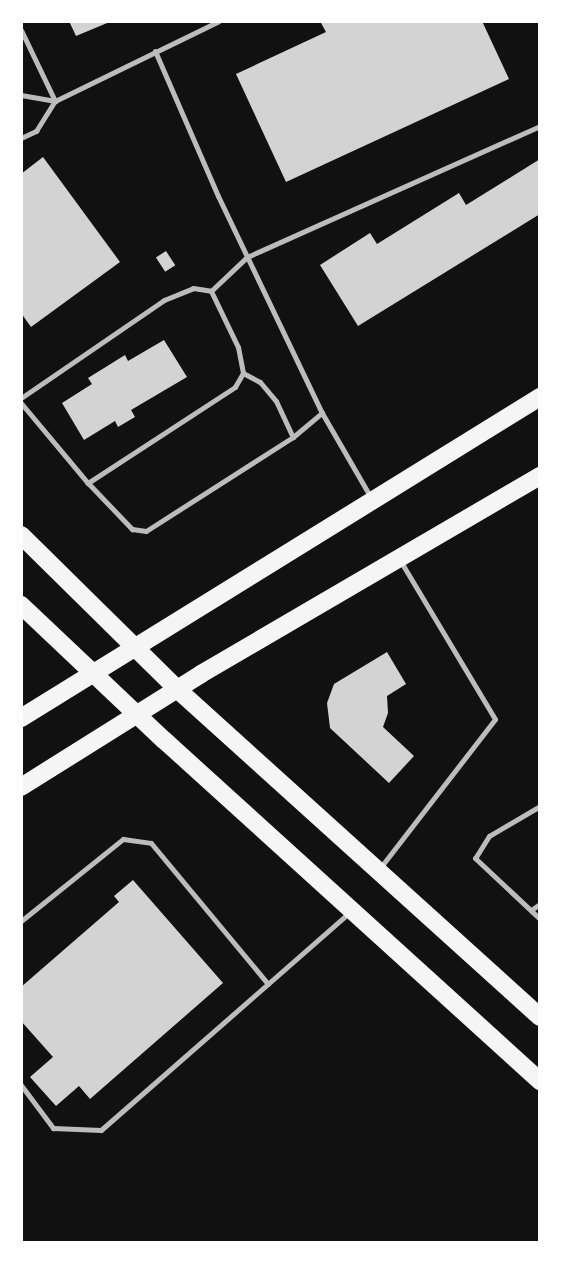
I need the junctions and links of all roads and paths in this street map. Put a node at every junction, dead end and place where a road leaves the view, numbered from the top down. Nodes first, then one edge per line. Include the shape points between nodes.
1 (219, 21) edge
2 (21, 30) edge
3 (155, 51) junction
4 (21, 94) edge
5 (55, 101) junction
6 (540, 126) edge
7 (21, 138) edge
8 (247, 257) junction
9 (211, 291) junction
10 (243, 373) junction
11 (540, 397) edge
12 (21, 400) edge
13 (322, 413) junction
14 (293, 437) junction
15 (540, 476) edge
16 (88, 483) junction
17 (372, 500) junction
18 (21, 535) edge
19 (399, 558) junction
20 (21, 605) edge
21 (134, 648) junction
22 (93, 673) junction
23 (177, 689) junction
24 (138, 715) junction
25 (21, 718) edge
26 (21, 787) edge
27 (540, 806) edge
28 (378, 871) junction
29 (540, 904) edge
30 (352, 910) junction
31 (531, 910) junction
32 (540, 919) edge
33 (21, 921) edge
34 (268, 984) junction
35 (540, 1017) edge
36 (540, 1081) edge
37 (21, 1085) edge

1 - 3 lane
2 - 5 lane
3 - 5 lane
3 - 8 lane
4 - 5 lane
5 - 7 lane via 36,131
6 - 8 lane
8 - 9 lane
8 - 13 lane
9 - 10 lane via 237,347
9 - 12 lane via 193,288 164,300
10 - 14 lane via 260,382 276,401
10 - 16 lane via 235,387
11 - 17 main road
12 - 16 lane
13 - 14 lane
13 - 17 lane
14 - 16 lane via 146,531 132,529
15 - 19 main road
17 - 21 main road
18 - 21 main road
19 - 23 main road
19 - 28 lane via 495,719
20 - 22 main road
21 - 22 main road
21 - 23 main road
22 - 24 main road
22 - 25 main road
23 - 24 main road
23 - 28 main road
24 - 26 main road
24 - 30 main road
27 - 31 lane via 489,836 475,858
28 - 35 main road
29 - 31 lane
30 - 34 lane
30 - 36 main road
31 - 32 lane
33 - 34 lane via 123,839 151,843
34 - 37 lane via 101,1130 53,1128

